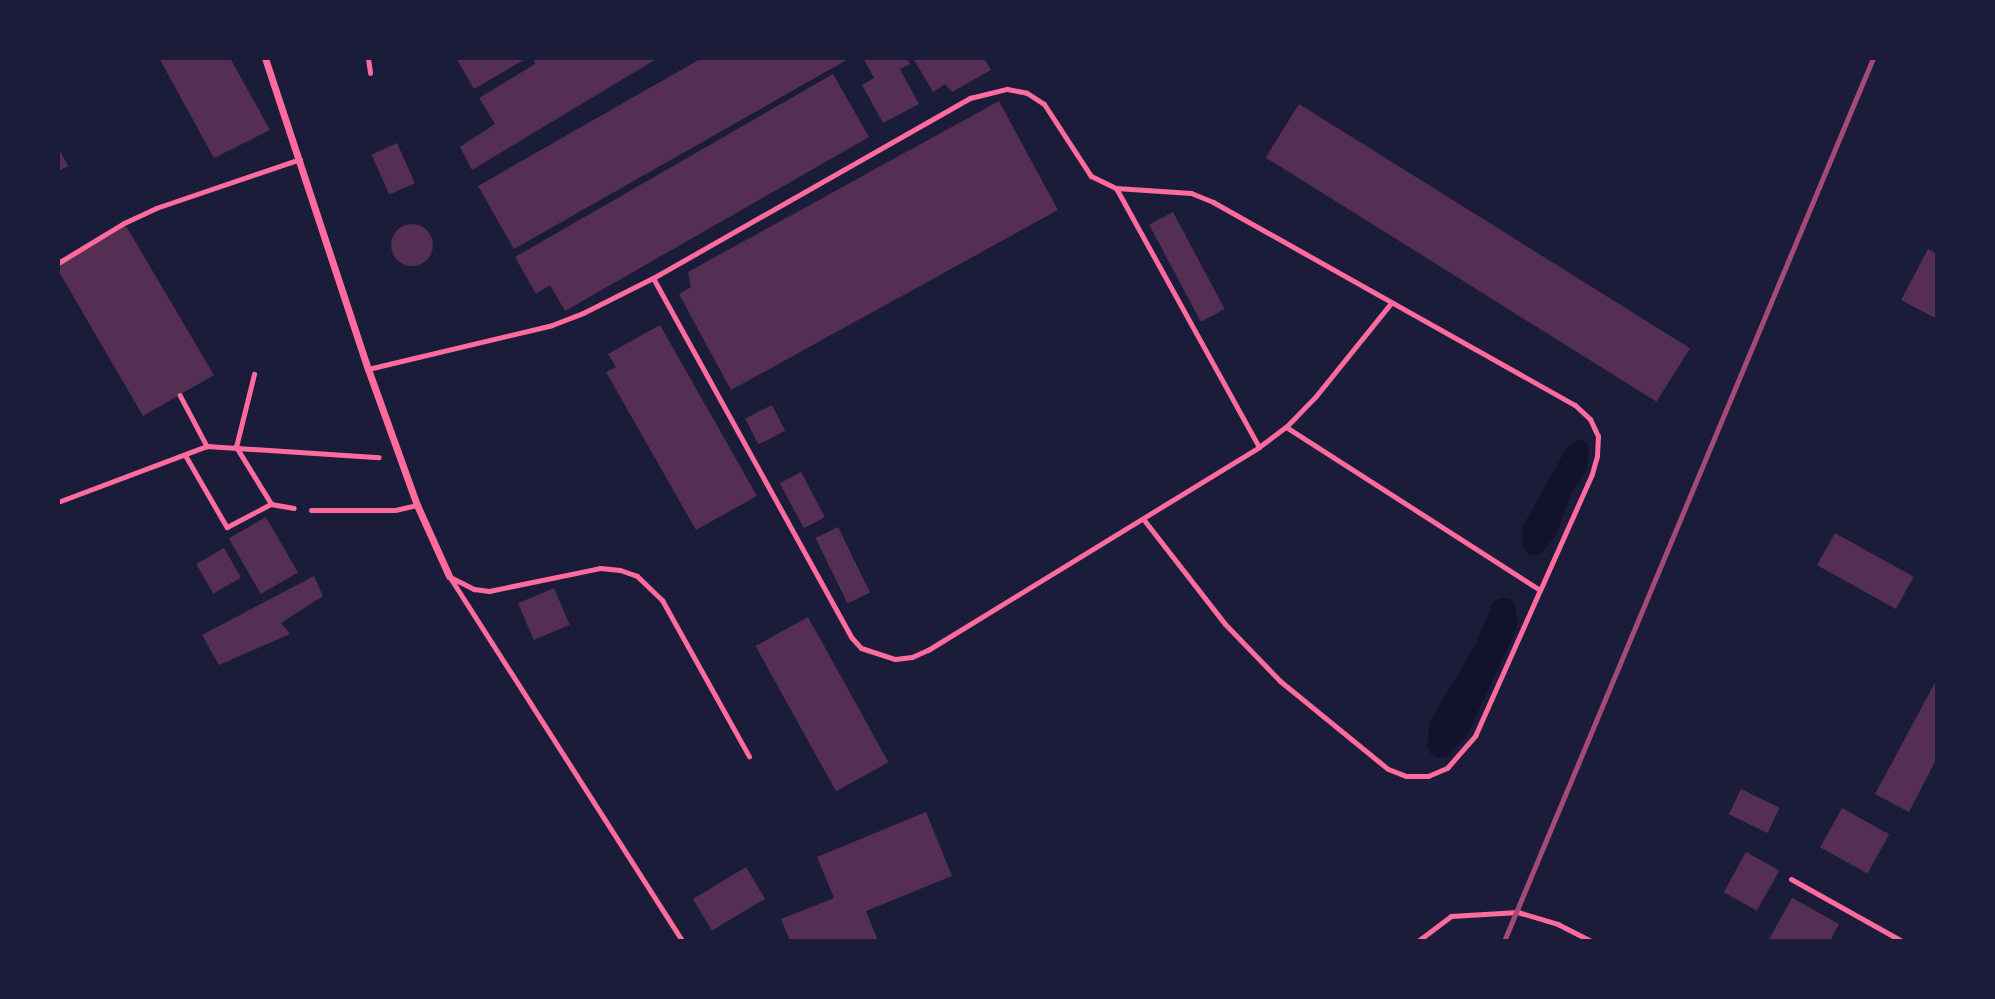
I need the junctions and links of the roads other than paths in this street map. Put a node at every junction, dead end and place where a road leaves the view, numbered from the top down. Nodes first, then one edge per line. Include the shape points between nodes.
1 (265, 58) edge
2 (368, 58) edge
3 (370, 73) dead end
4 (300, 159) junction
5 (1116, 188) junction
6 (58, 263) edge
7 (653, 278) junction
8 (1391, 303) junction
9 (368, 369) junction
10 (1286, 427) junction
11 (1259, 447) junction
12 (417, 505) junction
13 (310, 510) dead end
14 (1144, 520) junction
15 (449, 576) junction
16 (1540, 590) junction
17 (749, 756) dead end
18 (1791, 879) dead end
19 (682, 941) edge
20 (1902, 941) edge

1 - 4 street
2 - 3 lane
4 - 6 lane via 156,208
4 - 9 street
5 - 7 lane via 1091,176 1044,104 1027,93 987,92
5 - 8 lane via 1166,190 1202,198
5 - 11 lane
7 - 9 lane via 552,324
7 - 14 lane via 852,638 868,652 895,659 928,650
8 - 10 lane
8 - 16 lane via 1575,405 1590,419 1598,436 1592,474
9 - 12 street
10 - 11 lane
10 - 16 lane
11 - 14 lane
12 - 13 lane via 395,510
12 - 15 street
14 - 16 lane via 1252,654 1388,769 1406,776 1428,776 1447,768 1475,736
15 - 17 lane via 467,587 489,591 600,568 637,576 662,600
15 - 19 lane
18 - 20 lane

